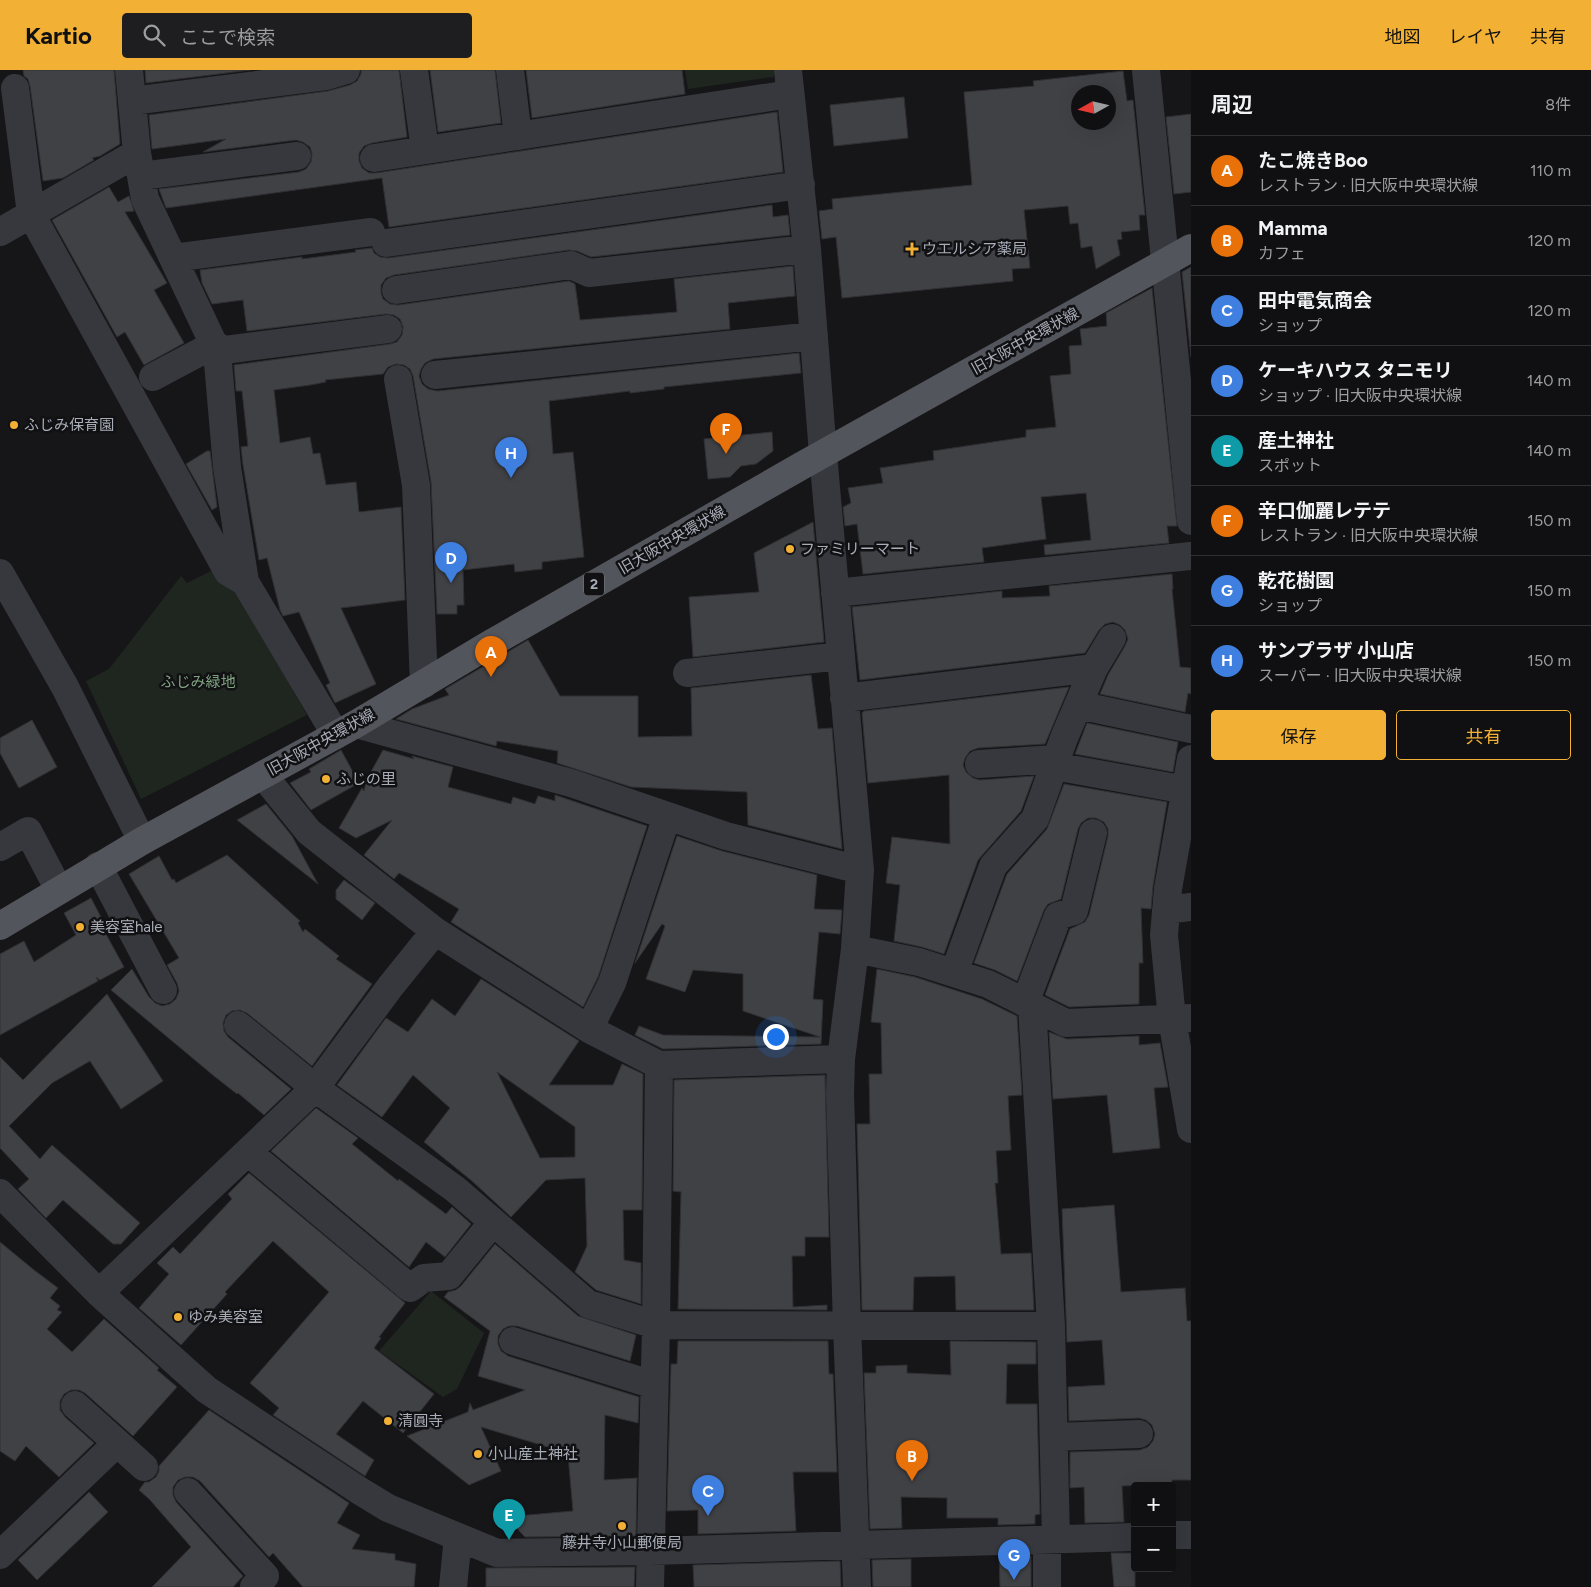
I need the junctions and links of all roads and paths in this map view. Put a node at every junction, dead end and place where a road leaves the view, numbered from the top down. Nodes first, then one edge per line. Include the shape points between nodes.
1 (128, 70) edge
2 (346, 70) edge
3 (414, 70) edge
4 (510, 70) edge
5 (1146, 70) edge
6 (789, 82) edge
7 (15, 88) dead end
8 (132, 101) junction
9 (518, 136) junction
10 (425, 150) junction
11 (297, 156) dead end
12 (374, 158) dead end
13 (139, 165) junction
14 (800, 185) junction
15 (31, 214) junction
16 (0, 232) edge
17 (1191, 248) edge
18 (807, 249) junction
19 (173, 258) junction
20 (1164, 263) junction
21 (396, 290) dead end
22 (388, 329) dead end
23 (814, 336) junction
24 (216, 347) junction
25 (435, 375) dead end
26 (152, 377) dead end
27 (398, 379) dead end
28 (823, 454) junction
29 (1190, 506) edge
30 (1191, 556) edge
31 (0, 573) edge
32 (246, 582) junction
33 (835, 593) junction
34 (1112, 638) dead end
35 (841, 656) junction
36 (1094, 668) junction
37 (687, 673) dead end
38 (424, 684) junction
39 (844, 698) junction
40 (1078, 705) junction
41 (346, 729) junction
42 (1191, 729) edge
43 (1191, 759) edge
44 (1055, 762) junction
45 (978, 764) dead end
46 (263, 775) junction
47 (1186, 790) junction
48 (667, 816) junction
49 (1093, 833) dead end
50 (142, 841) junction
51 (0, 847) edge
52 (1183, 852) edge
53 (98, 866) junction
54 (860, 870) junction
55 (59, 890) junction
56 (1179, 909) edge
57 (0, 926) edge
58 (435, 931) junction
59 (855, 949) junction
60 (954, 973) junction
61 (163, 990) dead end
62 (1029, 1005) junction
63 (1181, 1019) edge
64 (238, 1025) dead end
65 (589, 1029) junction
66 (841, 1060) junction
67 (658, 1065) junction
68 (315, 1088) junction
69 (1191, 1129) edge
70 (248, 1152) junction
71 (0, 1193) edge
72 (493, 1222) junction
73 (99, 1293) junction
74 (656, 1325) junction
75 (847, 1326) junction
76 (1051, 1326) junction
77 (513, 1341) dead end
78 (654, 1385) junction
79 (75, 1405) dead end
80 (1139, 1434) dead end
81 (1054, 1437) junction
82 (116, 1443) junction
83 (144, 1467) dead end
84 (188, 1492) dead end
85 (1191, 1535) edge
86 (1131, 1536) edge
87 (1176, 1536) edge
88 (458, 1538) junction
89 (1052, 1539) junction
90 (856, 1544) junction
91 (650, 1551) junction
92 (0, 1555) edge
93 (254, 1587) edge
94 (453, 1587) edge
95 (650, 1587) edge
96 (857, 1587) edge
97 (1047, 1587) edge

1 - 8 street
2 - 8 street via 326,76
3 - 10 street
4 - 9 street
5 - 20 street
6 - 9 street
6 - 14 street
7 - 15 street
8 - 13 street
9 - 10 street
10 - 12 street
11 - 13 street
13 - 15 street
13 - 19 street via 145,199
14 - 18 street
14 - 19 street via 379,237
15 - 16 street
15 - 32 street via 228,572
17 - 20 main road, 旧大阪中央環状線 / 2
18 - 21 street via 589,273 571,266
18 - 23 street
19 - 24 street
20 - 28 main road, 旧大阪中央環状線 / 2
20 - 29 street
22 - 24 street
23 - 25 street
23 - 28 street
24 - 26 street
24 - 32 street via 227,467
27 - 38 street via 416,485
28 - 33 street
28 - 38 main road, 旧大阪中央環状線 / 2
30 - 33 street
31 - 50 street via 65,687
32 - 41 street
33 - 35 street
34 - 36 street
35 - 37 street
35 - 39 street
36 - 39 street
36 - 40 street
38 - 41 main road, 旧大阪中央環状線 / 2
39 - 54 street
40 - 42 street
40 - 44 street
41 - 46 main road, 旧大阪中央環状線 / 2
41 - 48 street via 571,783
43 - 47 street
44 - 45 street
44 - 47 street
44 - 60 street via 1035,819 992,866
46 - 50 main road, 旧大阪中央環状線 / 2
46 - 58 street via 309,832
47 - 52 street
48 - 54 street via 726,836
48 - 65 street via 612,983
49 - 62 street via 1074,911 1058,916
50 - 53 main road, 旧大阪中央環状線 / 2
51 - 55 street via 28,831
52 - 56 street
53 - 55 main road, 旧大阪中央環状線 / 2
53 - 61 street
54 - 59 street
55 - 57 main road, 旧大阪中央環状線 / 2
56 - 63 street via 1164,935
58 - 65 street
58 - 68 street
59 - 60 street
59 - 66 street
60 - 62 street via 988,984
62 - 63 street via 1066,1023
62 - 76 street
63 - 69 street
64 - 68 street
65 - 67 street
66 - 67 street
66 - 75 street
67 - 74 street
68 - 70 street
68 - 72 street via 455,1189
70 - 72 street via 410,1288 424,1278 450,1276
70 - 73 street
71 - 73 street
72 - 74 street via 588,1304
73 - 88 street via 207,1390 388,1508
74 - 75 street
74 - 78 street
75 - 76 street
75 - 90 street
76 - 81 street
77 - 78 street
78 - 91 street
79 - 82 street
80 - 81 street
81 - 89 street
82 - 83 street
82 - 92 street
84 - 93 street via 266,1576
85 - 87 street
86 - 89 street
88 - 91 street via 497,1553
88 - 94 street
89 - 90 street
89 - 97 street
90 - 91 street
90 - 96 street
91 - 95 street

